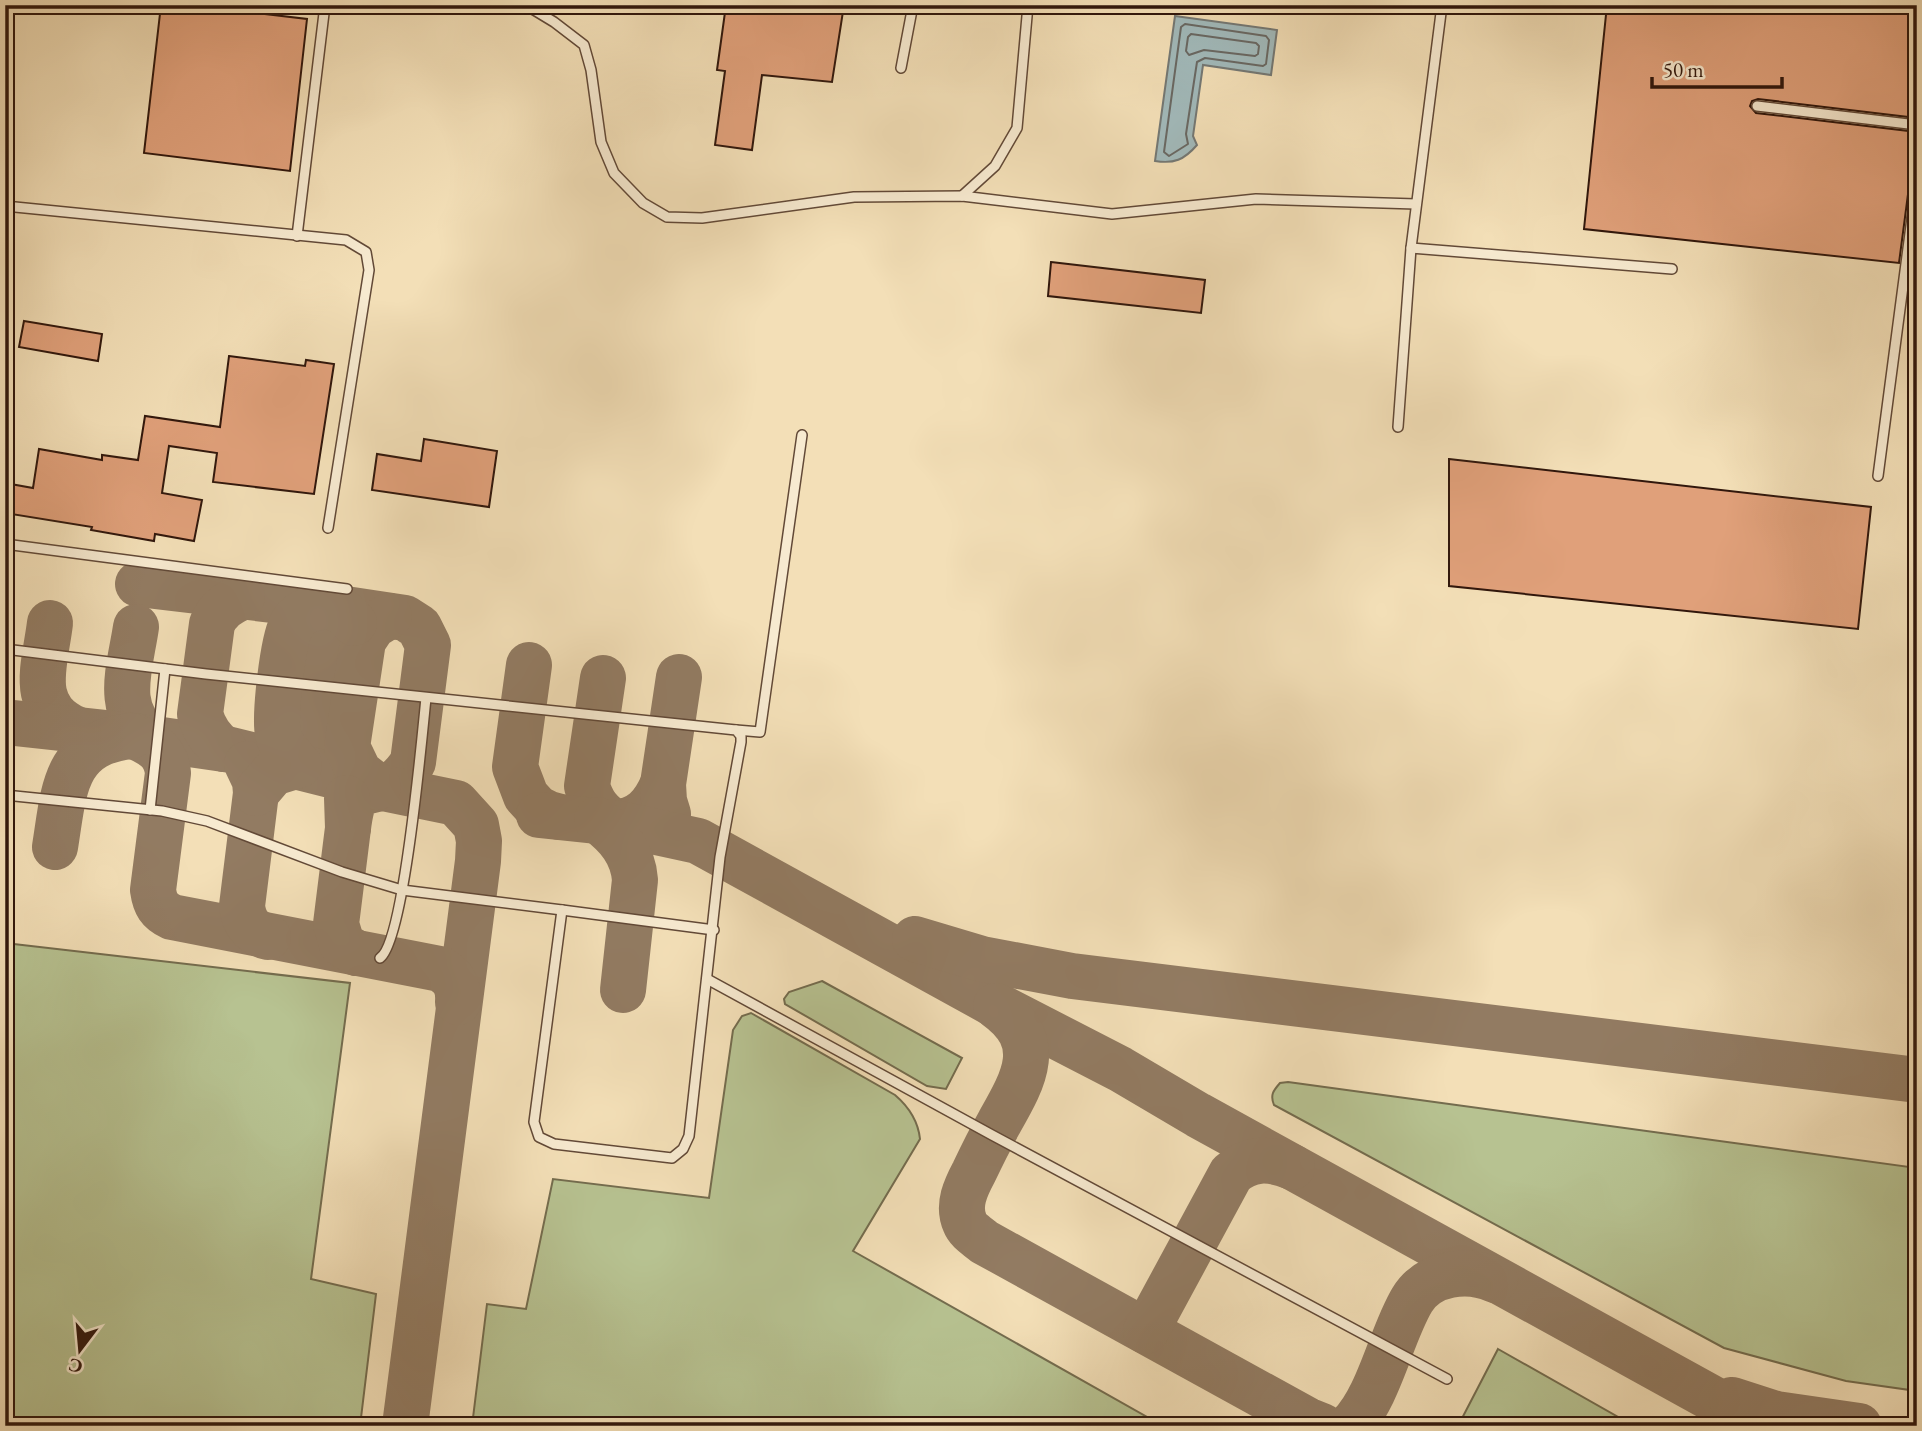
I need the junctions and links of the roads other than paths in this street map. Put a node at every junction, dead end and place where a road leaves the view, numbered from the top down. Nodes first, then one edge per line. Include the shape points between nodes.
1 (326, 5) edge
2 (526, 5) edge
3 (913, 5) edge
4 (1028, 5) edge
5 (1442, 5) edge
6 (901, 68) dead end
7 (1757, 106) dead end
8 (1917, 125) edge
9 (1917, 180) edge
10 (962, 196) junction
11 (1416, 204) junction
12 (5, 206) edge
13 (297, 236) junction
14 (1411, 247) junction
15 (1672, 269) dead end
16 (1398, 427) dead end
17 (802, 435) dead end
18 (1878, 476) dead end
19 (328, 528) dead end
20 (5, 544) edge
21 (347, 589) dead end
22 (5, 649) edge
23 (165, 669) junction
24 (426, 698) junction
25 (736, 730) junction
26 (5, 795) edge
27 (150, 810) junction
28 (402, 890) junction
29 (562, 910) junction
30 (714, 930) junction
31 (380, 958) dead end
32 (707, 979) junction
33 (1447, 1379) dead end

1 - 13 lane
2 - 10 lane via 584,45 601,142 614,173 643,203 667,217 702,218 854,197
3 - 6 lane
4 - 10 lane via 1017,128 995,166
5 - 11 lane
7 - 8 lane
9 - 18 lane
10 - 11 lane via 1111,214 1256,199
11 - 14 lane
12 - 13 lane
13 - 19 lane via 346,240 366,252 369,270
14 - 15 lane
14 - 16 lane
17 - 25 lane via 760,732
20 - 21 lane
22 - 23 lane
23 - 24 lane
23 - 27 lane
24 - 25 lane
24 - 28 lane
25 - 30 lane via 741,743 720,857
26 - 27 lane
27 - 28 lane via 207,821
28 - 29 lane
28 - 31 lane via 388,948
29 - 30 lane
29 - 32 lane via 534,1122 539,1136 554,1144 672,1158 683,1149 689,1136
30 - 32 lane
32 - 33 lane

